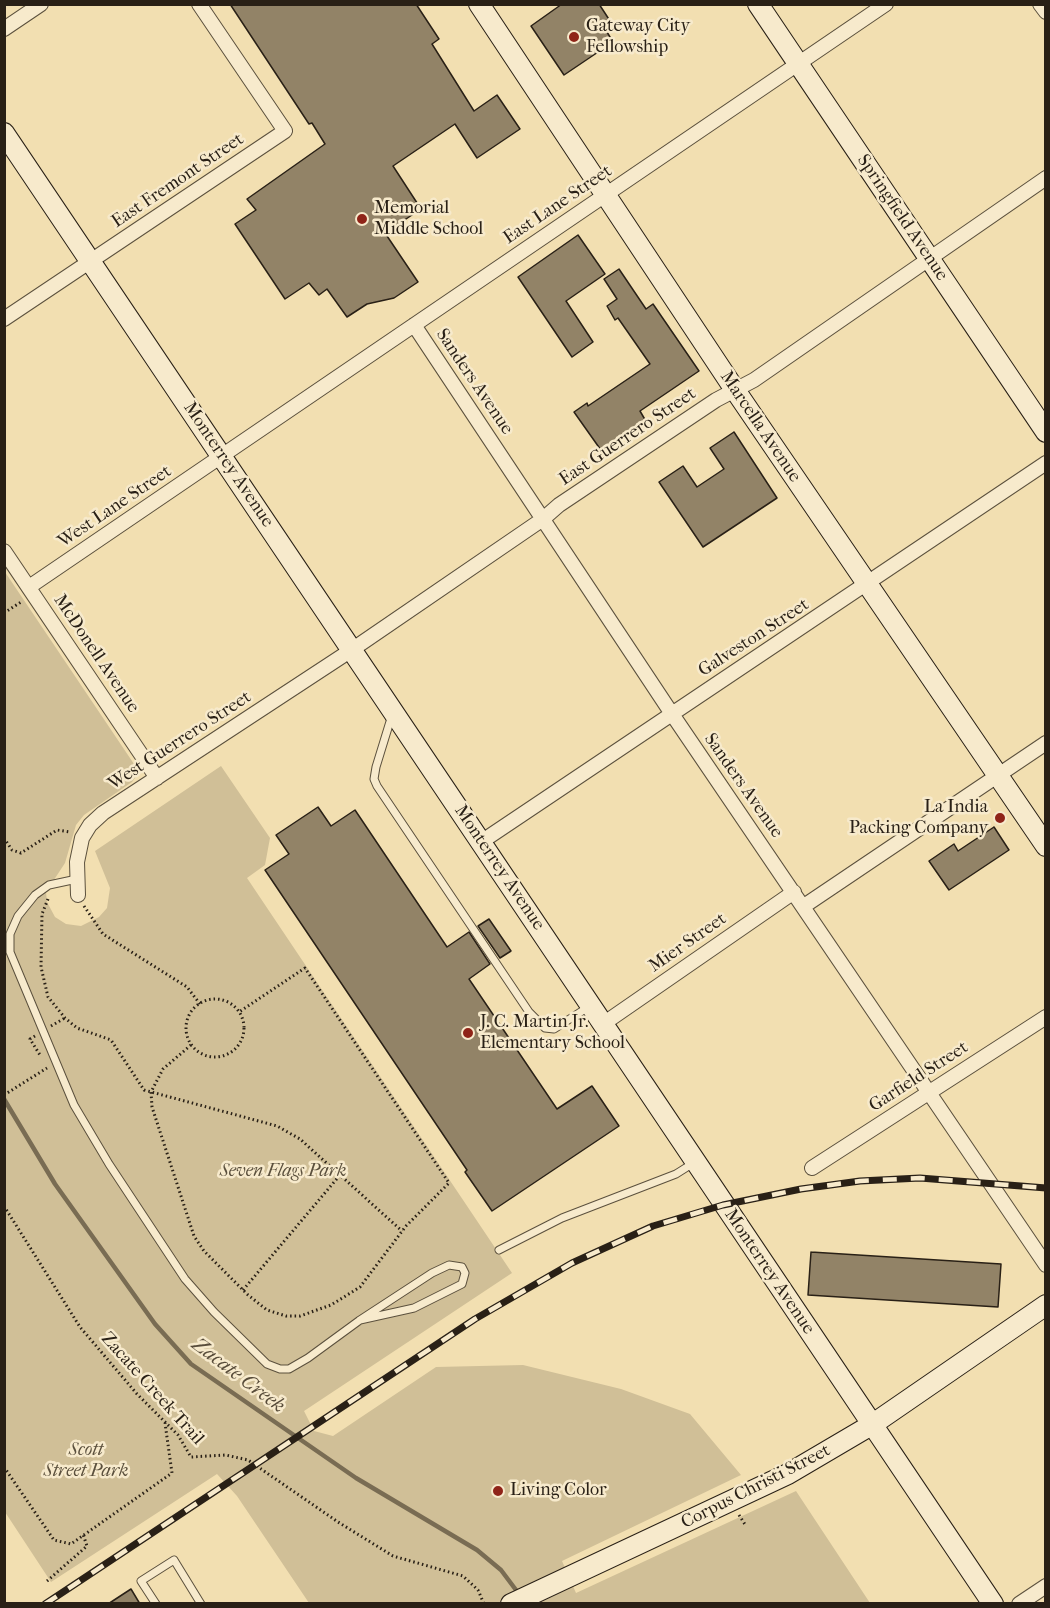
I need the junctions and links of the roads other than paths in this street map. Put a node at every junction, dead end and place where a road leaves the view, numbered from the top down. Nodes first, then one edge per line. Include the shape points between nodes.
1 (41, 4) edge
2 (199, 4) edge
3 (479, 4) edge
4 (758, 4) edge
5 (885, 4) edge
6 (1040, 4) edge
7 (1046, 12) edge
8 (4, 29) edge
9 (797, 63) junction
10 (4, 133) edge
11 (1046, 178) edge
12 (605, 194) junction
13 (930, 260) junction
14 (91, 261) junction
15 (4, 319) edge
16 (414, 325) junction
17 (735, 390) junction
18 (1046, 432) edge
19 (222, 457) junction
20 (1046, 463) edge
21 (543, 519) junction
22 (4, 551) edge
23 (867, 585) junction
24 (28, 587) junction
25 (353, 649) junction
26 (393, 710) junction
27 (672, 714) junction
28 (1046, 743) edge
29 (998, 776) junction
30 (157, 778) junction
31 (481, 842) junction
32 (1046, 846) edge
33 (77, 879) junction
34 (794, 892) junction
35 (78, 895) dead end
36 (804, 906) junction
37 (591, 1005) junction
38 (1046, 1017) edge
39 (603, 1024) junction
40 (929, 1092) junction
41 (695, 1162) junction
42 (812, 1167) dead end
43 (500, 1250) dead end
44 (1046, 1265) edge
45 (1046, 1305) edge
46 (360, 1320) junction
47 (873, 1424) junction
48 (1046, 1586) edge
49 (156, 1604) edge
50 (201, 1604) edge
51 (511, 1604) edge
52 (993, 1604) edge
53 (1019, 1604) edge

1 - 8 street
2 - 14 street, East Fremont Street via 285,131
3 - 12 street, Marcella Avenue
4 - 9 street, Springfield Avenue
5 - 9 street, East Lane Street
6 - 7 street
9 - 12 street, East Lane Street
9 - 13 street, Springfield Avenue
10 - 14 street, Monterrey Avenue
11 - 13 street, East Guerrero Street
12 - 16 street, East Lane Street
12 - 17 street, Marcella Avenue
13 - 17 street, East Guerrero Street
13 - 18 street, Springfield Avenue
14 - 15 street, East Fremont Street
14 - 19 street, Monterrey Avenue
16 - 19 street, East Lane Street
16 - 21 street, Sanders Avenue
17 - 21 street, East Guerrero Street
17 - 23 street, Marcella Avenue
19 - 24 street, West Lane Street
19 - 25 street, Monterrey Avenue
20 - 23 street, Galveston Street
21 - 25 street, East Guerrero Street
21 - 27 street, Sanders Avenue
22 - 24 street, McDonell Avenue
23 - 27 street, Galveston Street
23 - 29 street, Marcella Avenue
24 - 30 street, McDonell Avenue
25 - 26 street, Monterrey Avenue
25 - 30 street, West Guerrero Street
26 - 31 street, Monterrey Avenue
26 - 37 lane via 374,779 384,797 537,1022 554,1029
27 - 31 street, Galveston Street
27 - 34 street, Sanders Avenue
28 - 29 street
29 - 32 street, Marcella Avenue
29 - 36 street
30 - 33 street, West Guerrero Street via 90,825 76,862
31 - 37 street, Monterrey Avenue
33 - 35 street, West Guerrero Street
33 - 46 lane via 49,885 35,895 10,934 10,952 74,1105 109,1164 185,1279 267,1364 289,1369
34 - 36 street, Sanders Avenue
34 - 39 street, Mier Street
36 - 40 street, Sanders Avenue
37 - 39 street, Monterrey Avenue
38 - 40 street, Garfield Street
39 - 41 street, Monterrey Avenue
40 - 42 street, Garfield Street
40 - 44 street, Sanders Avenue
41 - 43 lane via 676,1174 562,1218
41 - 47 street, Monterrey Avenue
45 - 47 street, Corpus Christi Street
46 - 46 lane via 449,1265 462,1268 465,1273 462,1284 414,1308
47 - 51 street, Corpus Christi Street via 788,1474
47 - 52 street, Monterrey Avenue
48 - 53 street
49 - 50 lane via 141,1581 174,1560

